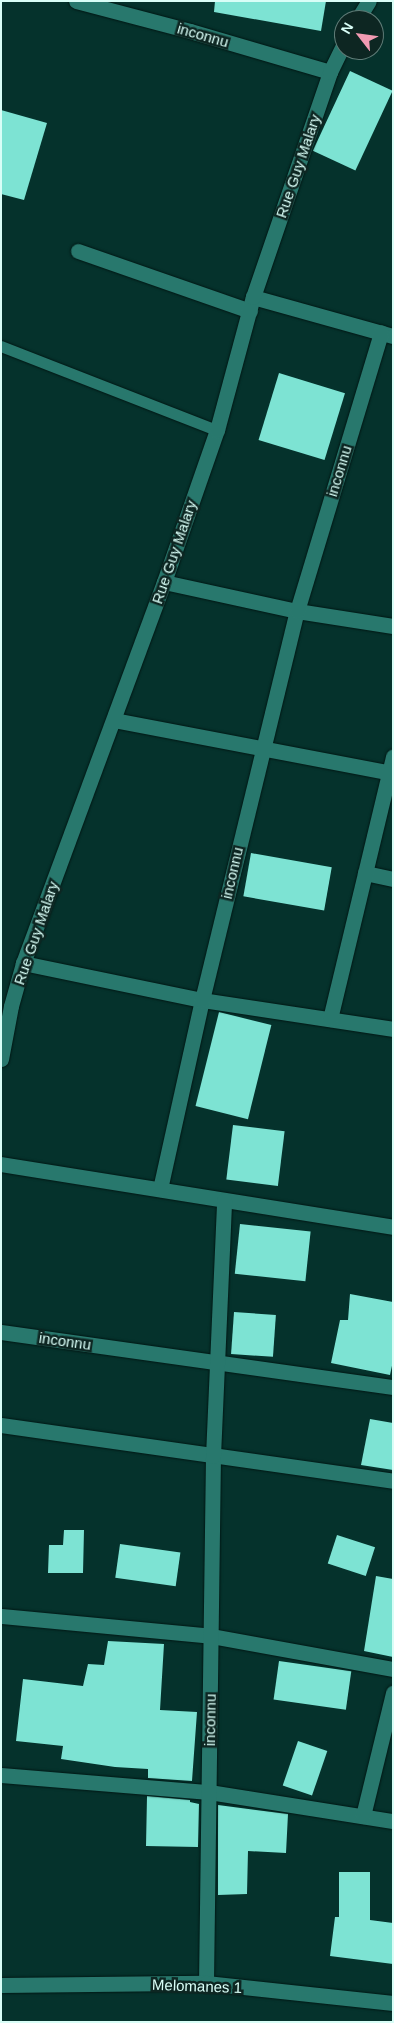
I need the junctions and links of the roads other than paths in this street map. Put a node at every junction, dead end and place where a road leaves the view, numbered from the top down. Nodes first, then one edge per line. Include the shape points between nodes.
1 (76, 1) edge
2 (336, 60) edge
3 (330, 72) junction
4 (78, 251) dead end
5 (251, 304) junction
6 (387, 334) edge
7 (1, 346) edge
8 (217, 430) junction
9 (164, 582) junction
10 (297, 611) junction
11 (393, 626) edge
12 (114, 720) junction
13 (262, 746) junction
14 (393, 756) edge
15 (391, 773) edge
16 (365, 873) junction
17 (393, 879) edge
18 (23, 963) junction
19 (202, 1000) junction
20 (6, 1004) edge
21 (330, 1019) junction
22 (393, 1029) edge
23 (1, 1059) edge
24 (1, 1164) edge
25 (160, 1189) junction
26 (224, 1200) junction
27 (393, 1227) edge
28 (1, 1332) edge
29 (217, 1362) junction
30 (393, 1387) edge
31 (1, 1425) edge
32 (213, 1456) junction
33 (393, 1481) edge
34 (1, 1616) edge
35 (211, 1636) junction
36 (393, 1669) edge
37 (393, 1693) edge
38 (1, 1775) edge
39 (209, 1792) junction
40 (363, 1816) junction
41 (393, 1821) edge
42 (206, 1984) junction
43 (1, 1985) edge
44 (393, 2003) edge

1 - 3 street, inconnu via 190,30
2 - 3 street, Rue Guy Malary
3 - 5 street, Rue Guy Malary
4 - 5 street, inconnu
5 - 6 street, inconnu
5 - 8 street, Rue Guy Malary
6 - 10 street, inconnu
7 - 8 lane
8 - 9 street, Rue Guy Malary
9 - 10 street
9 - 12 street, Rue Guy Malary
10 - 11 street
10 - 13 street, inconnu
12 - 13 street
12 - 18 street, Rue Guy Malary
13 - 15 street
13 - 19 street, inconnu
14 - 15 street
15 - 16 street
16 - 17 street
16 - 21 street
18 - 19 street
18 - 20 street, Rue Guy Malary
19 - 21 street
19 - 25 street, inconnu
20 - 23 street, Rue Guy Malary
21 - 22 street
24 - 25 street
25 - 26 street
26 - 27 street
26 - 29 street, inconnu
28 - 29 street, inconnu
29 - 30 street, inconnu
29 - 32 street, inconnu
31 - 32 street
32 - 33 street
32 - 35 street, inconnu
34 - 35 street
35 - 36 street
35 - 39 street, inconnu
37 - 40 street
38 - 39 street
39 - 40 street
39 - 42 street, inconnu
40 - 41 street
42 - 43 street, Melomanes 1
42 - 44 street, Melomanes 1

